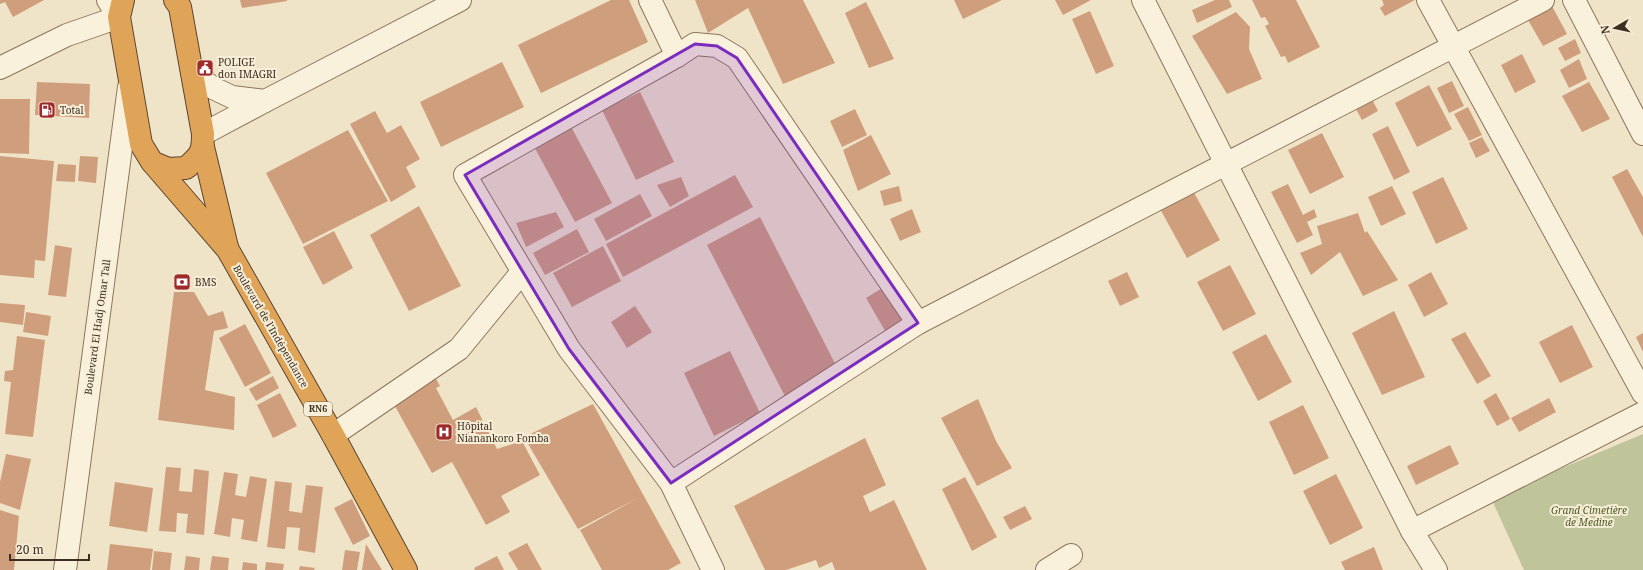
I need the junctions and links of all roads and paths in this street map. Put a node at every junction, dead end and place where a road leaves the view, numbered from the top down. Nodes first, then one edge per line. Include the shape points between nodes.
1 (460, 0) edge
2 (650, 0) edge
3 (1143, 0) edge
4 (1428, 0) edge
5 (1543, 0) edge
6 (1574, 0) edge
7 (178, 2) edge
8 (117, 6) edge
9 (1454, 46) junction
10 (677, 56) junction
11 (0, 68) edge
12 (192, 72) junction
13 (130, 83) junction
14 (265, 100) junction
15 (1643, 134) edge
16 (203, 141) junction
17 (152, 162) junction
18 (1226, 164) junction
19 (228, 250) junction
20 (522, 272) junction
21 (918, 323) junction
22 (1643, 393) edge
23 (1643, 413) edge
24 (333, 435) junction
25 (670, 483) junction
26 (1412, 531) junction
27 (1071, 555) dead end
28 (65, 570) edge
29 (406, 570) edge
30 (713, 570) edge
31 (1047, 570) edge
32 (1436, 570) edge

1 - 14 street
2 - 10 street
3 - 18 street
4 - 9 street
5 - 9 street
6 - 15 street
7 - 12 highway, Boulevard de l'Indépendance
8 - 11 street via 67,35
8 - 13 highway, Boulevard de l'Indépendance
9 - 18 street
9 - 22 street
10 - 20 street via 465,176
10 - 21 street via 695,44 717,46 737,58
12 - 14 street via 213,88 232,97
12 - 16 highway, Boulevard de l'Indépendance
13 - 17 highway, Boulevard de l'Indépendance via 141,144
13 - 28 street, Boulevard El Hadj Omar Tall
14 - 16 street
16 - 17 highway via 199,155 186,168 168,169
16 - 19 highway, Boulevard de l'Indépendance / RN6
17 - 19 highway, Boulevard de l'Indépendance / RN6
18 - 21 street
18 - 26 street
19 - 24 highway, Boulevard de l'Indépendance / RN6
20 - 24 street via 459,349
20 - 25 street via 569,349
21 - 25 street
23 - 26 street
24 - 29 highway, Boulevard de l'Indépendance / RN6
25 - 30 street
26 - 32 street
27 - 31 street

